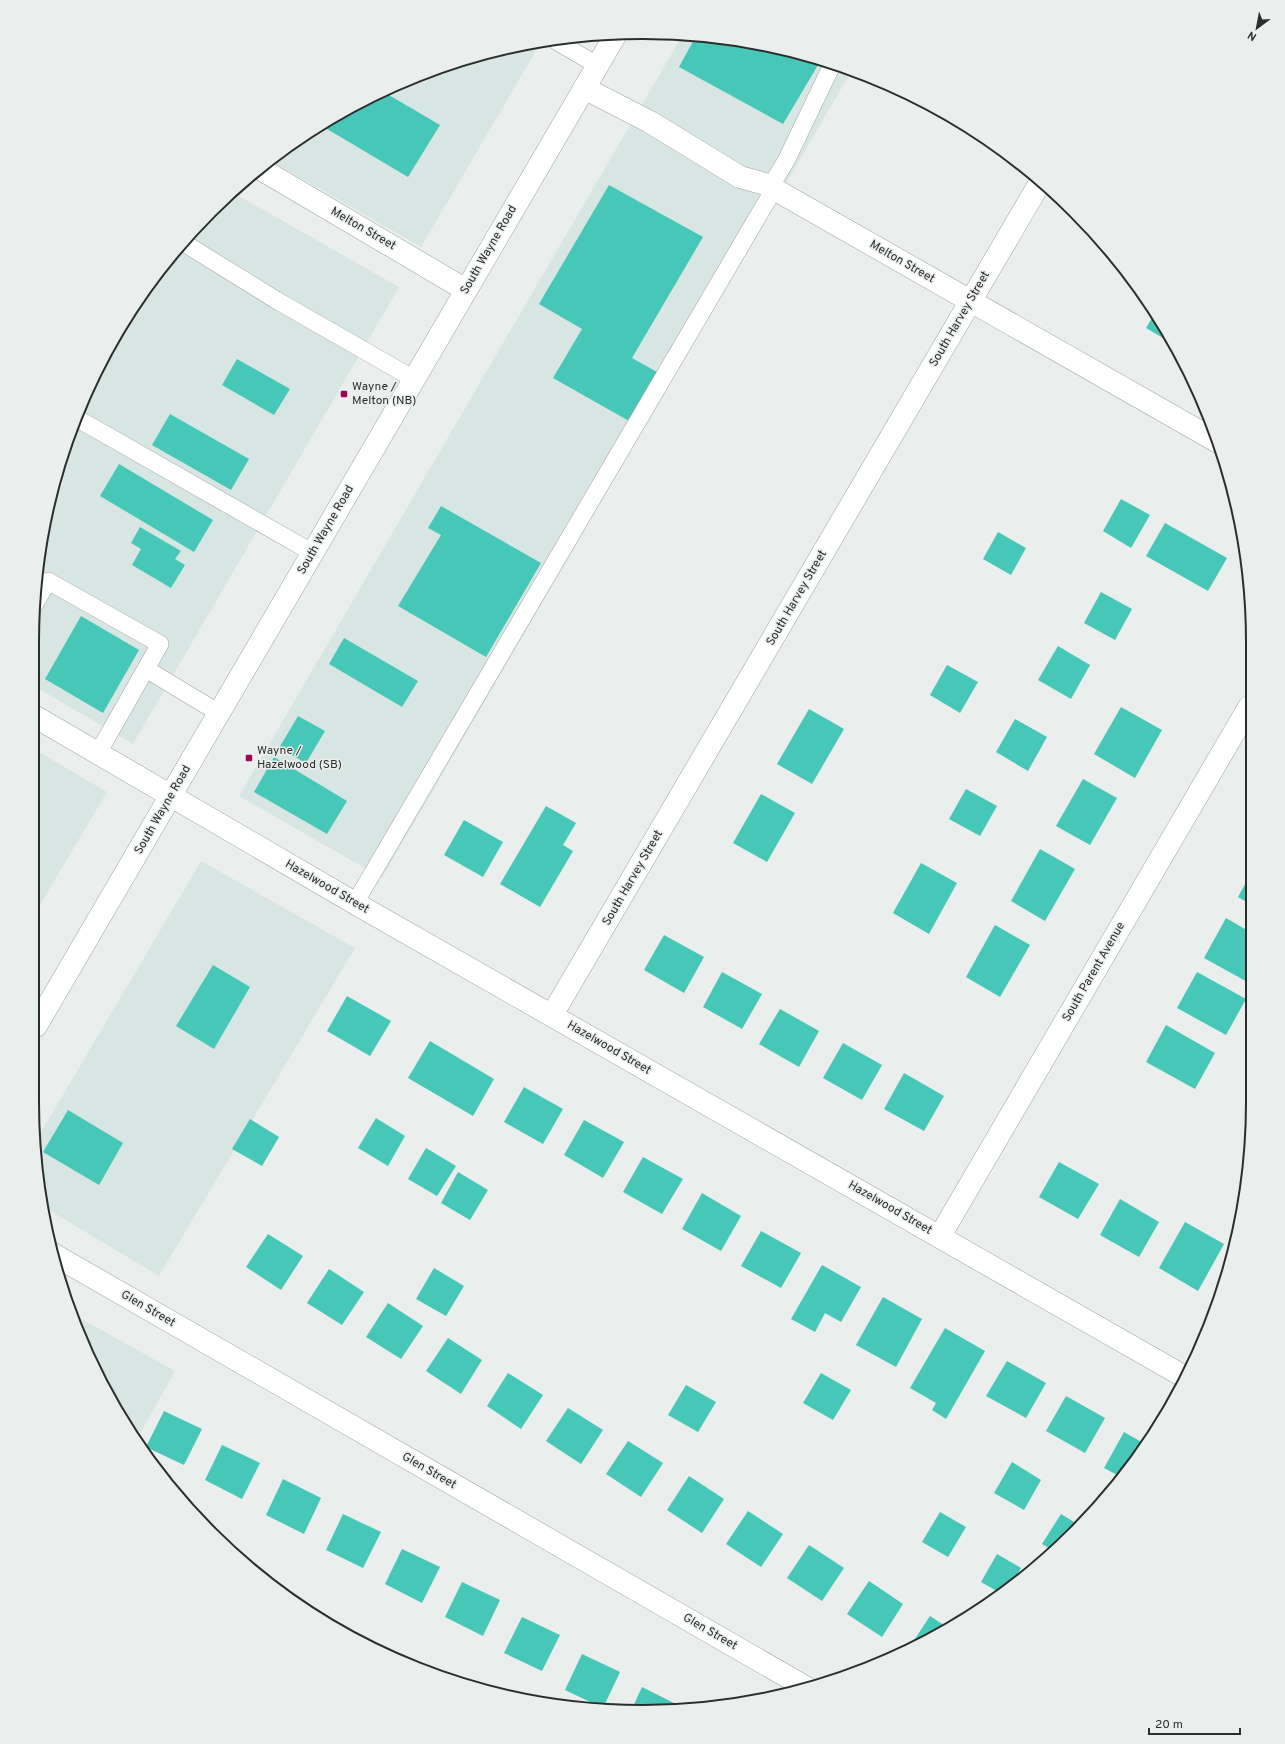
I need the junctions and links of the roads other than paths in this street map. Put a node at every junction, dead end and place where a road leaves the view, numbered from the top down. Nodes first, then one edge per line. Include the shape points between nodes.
1 (612, 40) edge
2 (562, 44) edge
3 (597, 65) junction
4 (830, 69) edge
5 (584, 88) junction
6 (266, 172) edge
7 (1038, 187) edge
8 (772, 188) junction
9 (188, 246) edge
10 (466, 290) junction
11 (970, 302) junction
12 (414, 379) junction
13 (82, 421) edge
14 (1210, 437) edge
15 (313, 554) junction
16 (41, 593) edge
17 (146, 669) junction
18 (1246, 712) edge
19 (219, 713) junction
20 (39, 719) edge
21 (98, 753) junction
22 (171, 796) junction
23 (355, 903) junction
24 (552, 1015) junction
25 (39, 1021) edge
26 (940, 1236) junction
27 (60, 1258) edge
28 (1180, 1375) edge
29 (800, 1684) edge

1 - 3 street, South Wayne Road
2 - 3 lane
3 - 5 street, South Wayne Road
4 - 8 lane
5 - 8 street, Melton Street via 650,122 740,177
5 - 10 street, South Wayne Road
6 - 10 street, Melton Street
7 - 11 street, South Harvey Street
8 - 11 street, Melton Street
8 - 23 lane
9 - 12 lane
10 - 12 street, South Wayne Road
11 - 14 street, Melton Street
11 - 24 street, South Harvey Street
12 - 15 street, South Wayne Road
13 - 15 lane
15 - 19 street, South Wayne Road
16 - 17 lane via 48,581 160,644
17 - 19 lane
17 - 21 lane
18 - 26 street, South Parent Avenue
19 - 22 street, South Wayne Road
20 - 21 street, Hazelwood Street
21 - 22 street, Hazelwood Street
22 - 23 street, Hazelwood Street
22 - 25 street, South Wayne Road
23 - 24 street, Hazelwood Street
24 - 26 street, Hazelwood Street
26 - 28 street, Hazelwood Street
27 - 29 street, Glen Street

